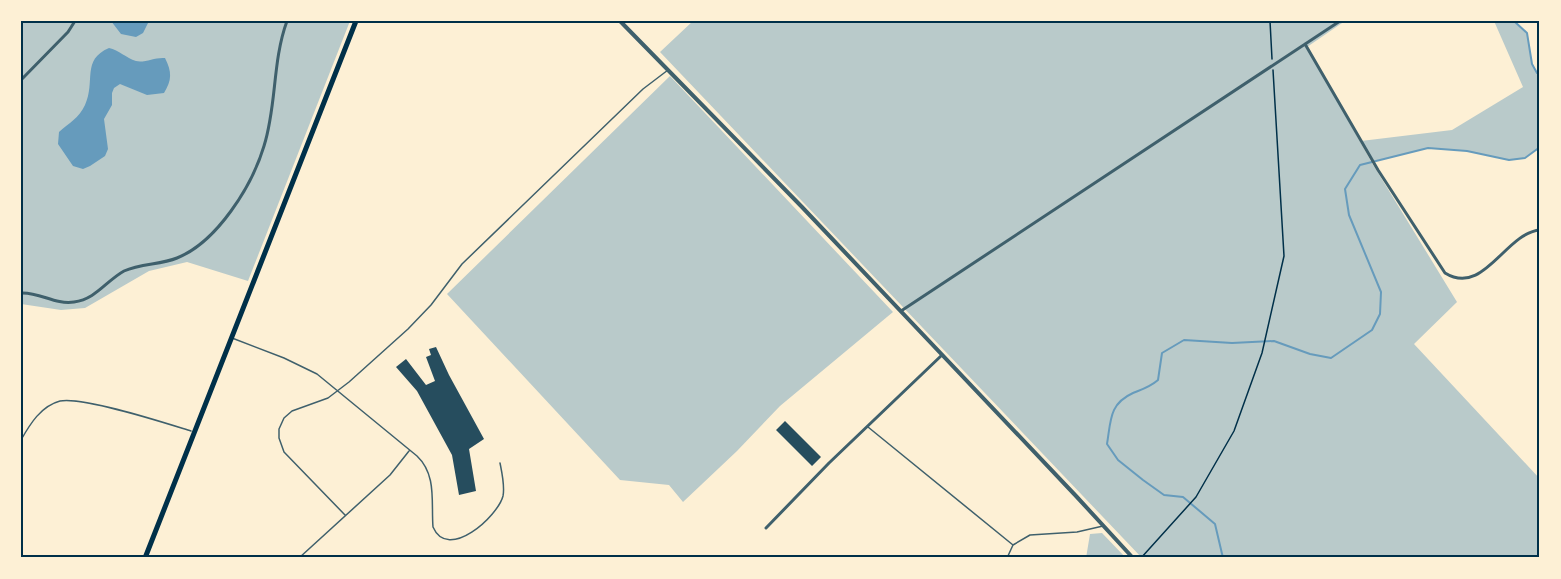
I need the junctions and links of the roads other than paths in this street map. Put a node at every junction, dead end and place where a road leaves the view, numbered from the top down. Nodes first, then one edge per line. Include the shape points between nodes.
1 (75, 21) edge
2 (286, 21) edge
3 (356, 21) edge
4 (620, 21) edge
5 (1340, 21) edge
6 (1305, 44) junction
7 (668, 69) junction
8 (21, 80) edge
9 (1540, 230) edge
10 (21, 292) edge
11 (900, 312) junction
12 (232, 338) junction
13 (942, 355) junction
14 (337, 391) junction
15 (867, 426) junction
16 (195, 432) junction
17 (21, 440) edge
18 (410, 450) junction
19 (500, 463) dead end
20 (345, 515) junction
21 (1104, 526) junction
22 (766, 528) dead end
23 (1013, 545) junction
24 (145, 558) edge
25 (299, 558) edge
26 (1007, 558) edge
27 (1133, 558) edge

1 - 8 street
2 - 10 street via 278,48 264,147 247,187 221,223 185,254 133,267 96,294 80,300 64,303
3 - 12 main road
4 - 7 street
5 - 6 street
6 - 9 street via 1441,268 1455,278 1467,279 1524,235
6 - 11 street
7 - 11 street
7 - 14 lane via 462,264 408,329
11 - 13 street
12 - 14 lane via 299,364
12 - 16 main road
13 - 15 street
13 - 21 street
14 - 18 lane
14 - 20 lane via 287,415 280,425 279,438 281,448
15 - 22 street
15 - 23 lane
16 - 17 lane via 71,400 46,407
16 - 24 main road
18 - 19 lane via 423,462 430,478 435,530 450,541 470,533 498,507 503,492
18 - 20 lane via 390,475
20 - 25 lane
21 - 23 lane via 1030,535
21 - 27 street
23 - 26 lane

